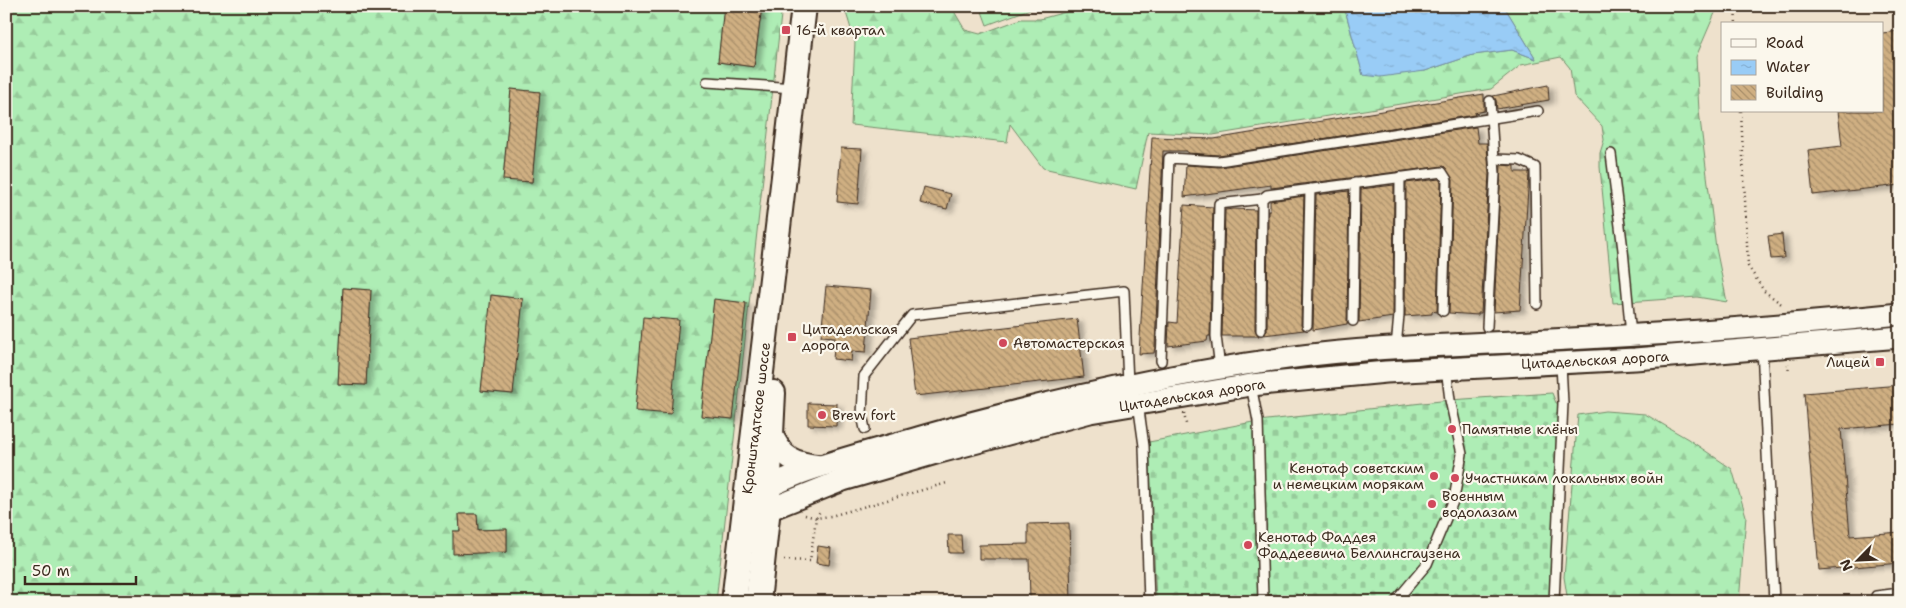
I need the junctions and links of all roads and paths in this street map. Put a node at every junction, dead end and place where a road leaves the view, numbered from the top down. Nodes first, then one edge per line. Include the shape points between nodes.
1 (804, 6) edge
2 (1735, 6) edge
3 (1736, 22) edge
4 (707, 82) dead end
5 (794, 88) junction
6 (1490, 101) dead end
7 (1538, 111) dead end
8 (1741, 112) edge
9 (1492, 118) junction
10 (1611, 154) dead end
11 (1494, 159) junction
12 (1400, 177) junction
13 (1355, 183) junction
14 (1310, 189) junction
15 (1262, 199) junction
16 (778, 234) junction
17 (1537, 304) dead end
18 (1784, 306) dead end
19 (1443, 312) dead end
20 (1900, 314) edge
21 (1353, 322) dead end
22 (1307, 325) dead end
23 (1487, 326) dead end
24 (1261, 330) dead end
25 (1631, 336) junction
26 (1900, 337) edge
27 (1762, 338) junction
28 (1396, 348) junction
29 (1161, 361) dead end
30 (1561, 364) junction
31 (1220, 368) junction
32 (1446, 368) junction
33 (1128, 384) junction
34 (1252, 385) junction
35 (1138, 403) junction
36 (865, 429) dead end
37 (771, 432) junction
38 (820, 466) junction
39 (947, 484) dead end
40 (769, 486) junction
41 (757, 507) junction
42 (820, 511) dead end
43 (803, 515) dead end
44 (816, 518) junction
45 (784, 560) dead end
46 (1900, 593) edge
47 (1263, 601) edge
48 (734, 602) edge
49 (758, 602) edge
50 (1149, 602) edge
51 (1286, 602) edge
52 (1394, 602) edge
53 (1554, 602) edge
54 (1774, 602) edge
55 (1877, 602) edge

1 - 5 main road, Кронштадтское шоссе
2 - 3 path
4 - 5 lane
5 - 16 main road, Кронштадтское шоссе
6 - 9 lane
7 - 9 lane
8 - 18 path via 1748,266 1764,291
9 - 11 lane
9 - 29 lane via 1219,161 1169,158
10 - 25 lane
11 - 17 lane via 1519,160 1535,166
11 - 23 lane
12 - 13 lane
12 - 19 lane via 1442,172 1447,180
12 - 28 lane
13 - 14 lane
13 - 21 lane
14 - 15 lane via 1267,195
14 - 22 lane
15 - 24 lane
15 - 31 lane via 1219,204 1216,336
16 - 37 main road, Кронштадтское шоссе via 778,310
16 - 41 main road, Кронштадтское шоссе
20 - 27 street, Цитадельская дорога
25 - 27 street, Цитадельская дорога
25 - 28 street, Цитадельская дорога
26 - 27 street, Цитадельская дорога
27 - 30 street, Цитадельская дорога
27 - 54 lane
28 - 31 street, Цитадельская дорога
30 - 32 street, Цитадельская дорога
30 - 53 lane via 1563,403
31 - 33 street, Цитадельская дорога
32 - 34 street, Цитадельская дорога
32 - 52 lane via 1462,454 1454,499 1427,564
33 - 36 lane via 1124,291 912,315 864,376 862,415
33 - 38 street, Цитадельская дорога via 1019,410
34 - 35 street, Цитадельская дорога
34 - 47 lane via 1258,421
35 - 41 street, Цитадельская дорога via 1090,412 936,453
35 - 50 lane via 1144,446
37 - 38 street via 787,458
37 - 40 main road, Кронштадтское шоссе
38 - 40 street, Цитадельская дорога
39 - 44 path
40 - 41 main road, Кронштадтское шоссе
41 - 48 main road, Кронштадтское шоссе
41 - 49 main road, Кронштадтское шоссе
42 - 44 path
43 - 44 path
44 - 45 path via 810,561
46 - 55 lane via 1876,596
47 - 51 lane

